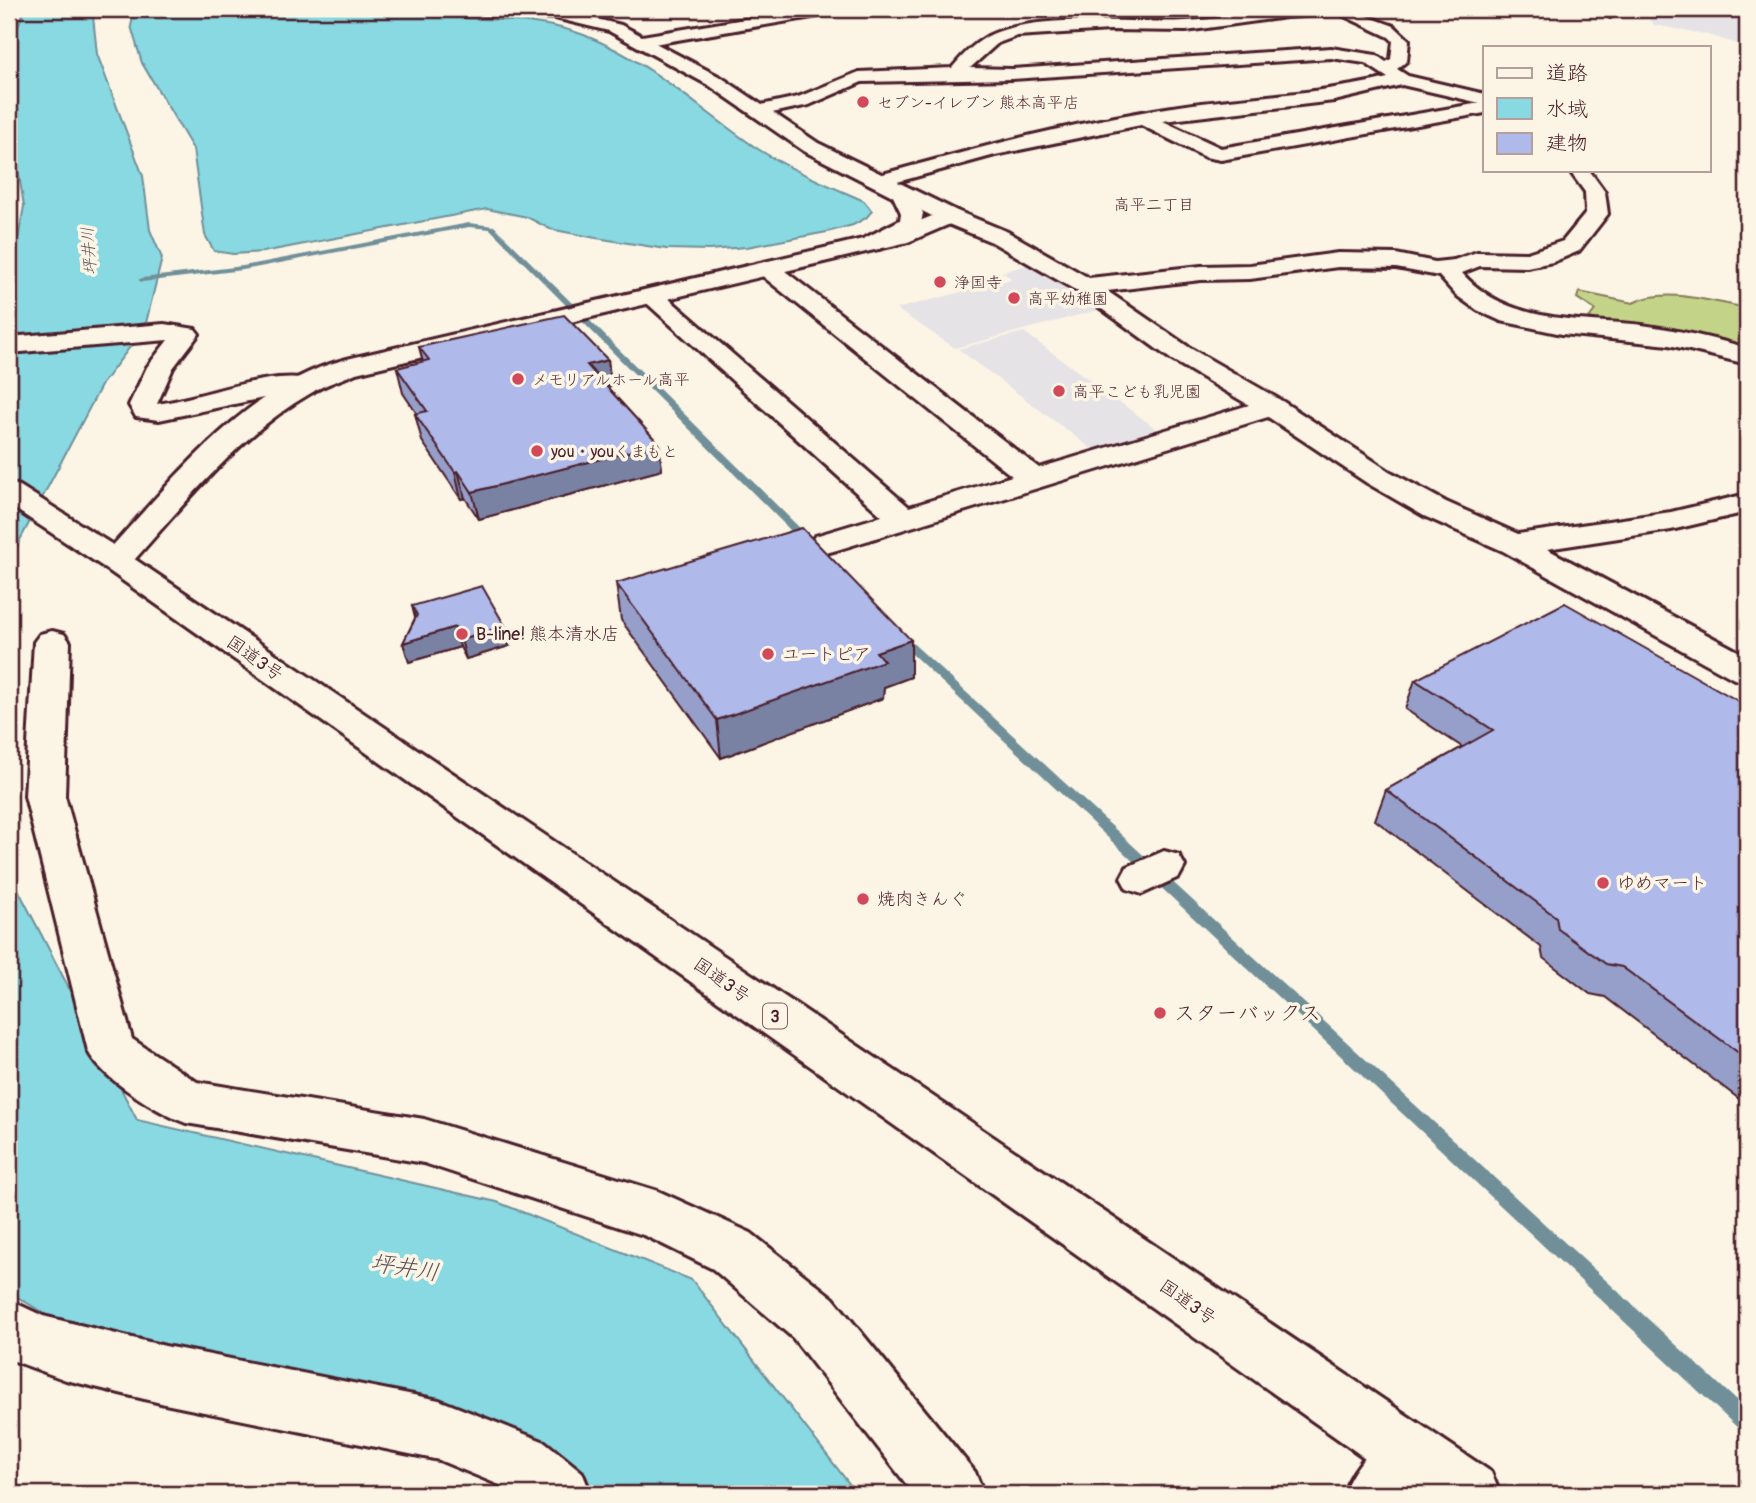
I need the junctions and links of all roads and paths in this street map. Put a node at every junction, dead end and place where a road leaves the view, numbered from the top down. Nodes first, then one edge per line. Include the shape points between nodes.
1 (471, 9) edge
2 (830, 9) edge
3 (1353, 10) edge
4 (642, 41) junction
5 (1385, 69) junction
6 (957, 73) junction
7 (1402, 80) junction
8 (1483, 99) edge
9 (1483, 108) edge
10 (758, 111) junction
11 (1146, 120) junction
12 (1580, 172) edge
13 (879, 181) junction
14 (902, 194) junction
15 (949, 216) junction
16 (982, 228) junction
17 (871, 244) junction
18 (768, 269) junction
19 (1446, 269) junction
20 (1085, 286) junction
21 (651, 296) junction
22 (9, 345) edge
23 (1747, 356) edge
24 (303, 386) junction
25 (1272, 407) junction
26 (1034, 479) junction
27 (9, 492) edge
28 (1747, 503) edge
29 (904, 519) junction
30 (826, 543) dead end
31 (1514, 544) junction
32 (98, 550) junction
33 (52, 642) dead end
34 (1747, 671) edge
35 (9, 1328) edge
36 (1392, 1474) edge
37 (560, 1494) edge
38 (953, 1494) edge
39 (1469, 1494) edge

1 - 4 main road via 576,17
2 - 4 main road
3 - 5 main road via 1358,20 1394,32 1401,40 1399,61
3 - 6 main road via 1297,10 1186,26 1110,25 1013,32 992,40
4 - 10 main road
5 - 6 main road via 1356,55 1331,53 1030,73
5 - 7 main road
6 - 10 main road via 859,77 803,101
7 - 8 main road
7 - 11 main road via 1334,96 1192,110
9 - 11 main road via 1220,154
10 - 13 main road via 811,147
11 - 13 main road via 992,150
12 - 19 main road via 1595,192 1597,214 1571,246 1545,257 1477,259
13 - 14 main road
14 - 15 main road
14 - 17 main road via 912,213 911,223
15 - 16 main road
15 - 17 main road
16 - 17 main road via 956,228
16 - 20 main road
17 - 18 main road
18 - 21 main road
18 - 26 main road
19 - 20 main road via 1396,261 1338,260
19 - 23 main road via 1465,292 1510,317 1558,327 1685,340
20 - 25 main road via 1181,354
21 - 24 main road via 392,355
21 - 29 main road
22 - 24 main road via 186,334 160,367 143,405 146,411
24 - 32 main road
25 - 26 main road
25 - 31 main road via 1378,477
26 - 29 main road
27 - 32 main road, 国道3号 / 3
28 - 31 main road via 1671,521
29 - 30 main road
31 - 34 main road
32 - 36 main road, 国道3号 / 3
33 - 38 main road via 45,796 112,1051 186,1101 424,1141 658,1216 732,1251 813,1318
35 - 37 main road via 55,1348 165,1375 439,1430 523,1464
36 - 39 main road, 国道3号 / 3

